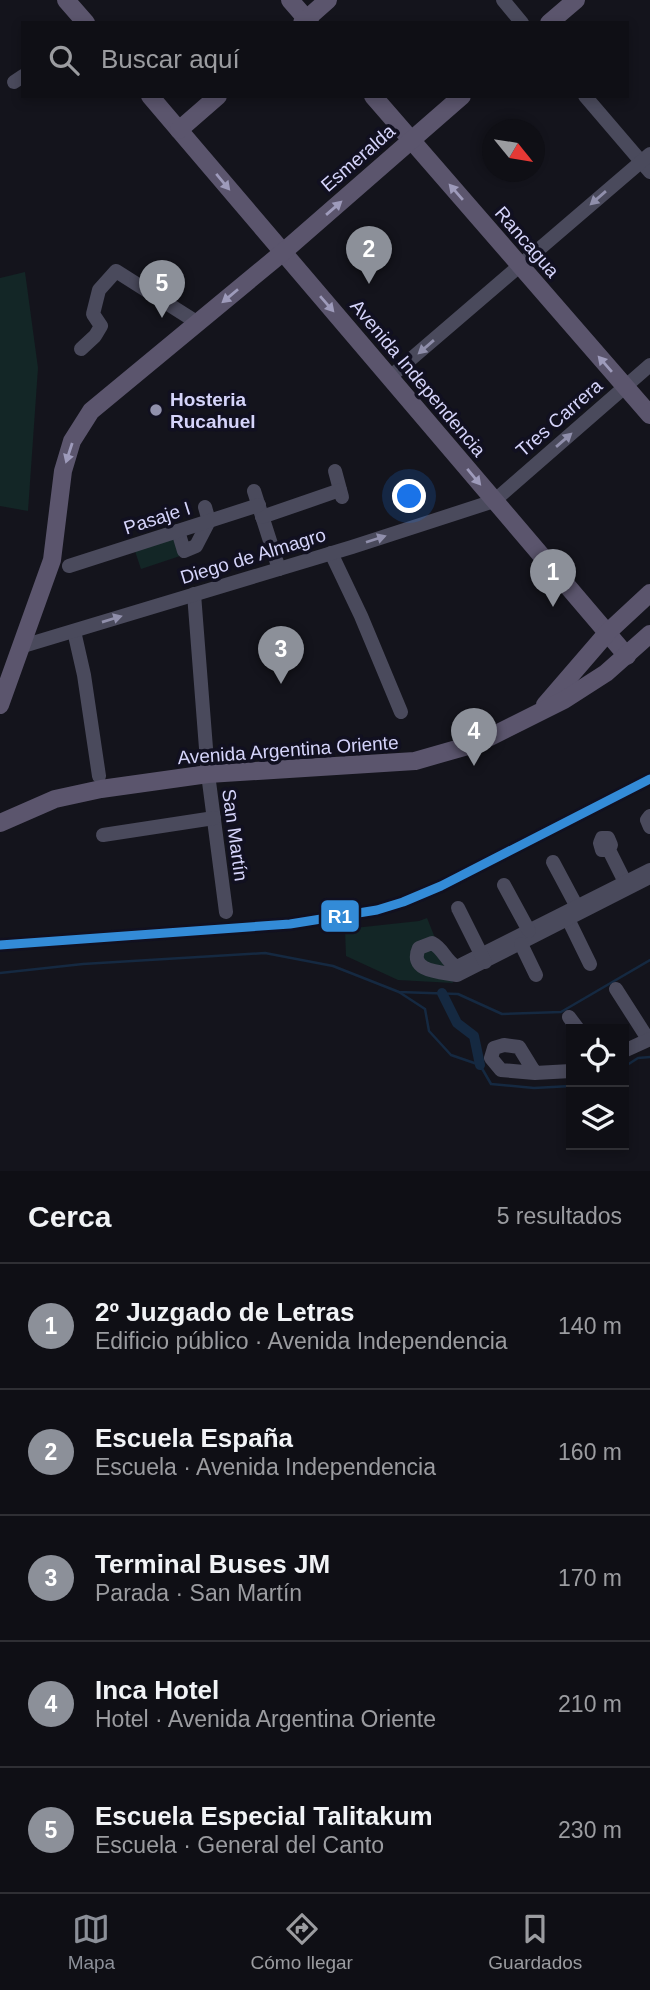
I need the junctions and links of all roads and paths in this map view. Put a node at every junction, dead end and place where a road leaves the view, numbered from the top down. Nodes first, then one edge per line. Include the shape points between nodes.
1 (290, 0) edge
2 (328, 0) edge
3 (503, 0) edge
4 (576, 0) edge
5 (70, 1) edge
6 (85, 21) edge
7 (306, 21) edge
8 (520, 21) edge
9 (551, 21) edge
10 (152, 98) edge
11 (216, 98) edge
12 (375, 98) edge
13 (460, 98) edge
14 (587, 98) edge
15 (179, 130) junction
16 (411, 140) junction
17 (647, 162) edge
18 (282, 253) junction
19 (520, 265) junction
20 (198, 323) junction
21 (81, 349) dead end
22 (650, 365) edge
23 (390, 377) junction
24 (625, 386) junction
25 (650, 415) edge
26 (335, 471) dead end
27 (494, 501) junction
28 (258, 504) junction
29 (207, 514) junction
30 (178, 531) junction
31 (331, 553) junction
32 (69, 566) dead end
33 (279, 569) junction
34 (650, 593) edge
35 (194, 594) junction
36 (74, 631) junction
37 (608, 632) junction
38 (650, 634) edge
39 (23, 646) junction
40 (627, 656) junction
41 (0, 705) edge
42 (401, 712) dead end
43 (536, 716) junction
44 (208, 774) junction
45 (99, 776) dead end
46 (650, 816) edge
47 (214, 818) junction
48 (0, 823) edge
49 (650, 827) edge
50 (103, 835) dead end
51 (609, 850) dead end
52 (553, 862) dead end
53 (650, 870) edge
54 (650, 877) edge
55 (625, 883) junction
56 (504, 885) dead end
57 (577, 907) junction
58 (458, 908) dead end
59 (226, 912) dead end
60 (568, 919) junction
61 (525, 938) junction
62 (590, 964) dead end
63 (534, 976) dead end
64 (616, 989) dead end
65 (649, 1039) edge
66 (629, 1049) edge
67 (566, 1071) edge
68 (535, 1073) dead end

1 - 7 main road
2 - 7 main road
3 - 8 street
4 - 9 main road
5 - 6 main road
10 - 15 main road, Avenida Independencia
11 - 15 main road
12 - 16 main road, Rancagua
13 - 16 main road, Esmeralda
14 - 17 street
15 -> 18 main road, Avenida Independencia
18 -> 16 main road, Esmeralda
19 -> 16 main road, Rancagua
17 -> 19 street
18 -> 20 main road, Esmeralda
18 -> 23 main road, Avenida Independencia
19 -> 23 street
24 -> 19 main road, Rancagua
20 - 21 street via 118,265 99,290 93,314 100,326
20 -> 39 main road, Esmeralda via 91,411 72,441 63,471 52,560
22 - 24 street, Tres Carrera
23 -> 27 main road, Avenida Independencia
24 - 25 main road, Rancagua
27 -> 24 street, Tres Carrera
26 - 28 street, Pasaje I via 336,494
31 -> 27 street, Diego de Almagro
27 - 37 main road, Avenida Independencia
28 - 29 street, Pasaje I
28 - 33 street
29 - 30 street, Pasaje I
29 - 30 street, Pasaje I via 196,546 184,551
30 - 32 street, Pasaje I
31 - 33 street, Diego de Almagro
31 - 42 street
33 - 35 street, Diego de Almagro
34 - 37 main road, Avenida Argentina Oriente
36 -> 35 street, Diego de Almagro
35 - 44 street, San Martín
36 - 39 street, Diego de Almagro
36 - 45 street
37 - 40 main road, Avenida Independencia
37 - 43 main road, Avenida Argentina Oriente
38 - 40 main road, Avenida Argentina Oriente
39 - 41 main road, Esmeralda
40 - 43 main road, Avenida Argentina Oriente
43 - 44 main road, Avenida Argentina Oriente via 478,743 415,761
44 - 47 street, San Martín
44 - 48 main road, Avenida Argentina Oriente via 55,799
46 - 49 street
47 - 50 street
47 - 59 street, San Martín
51 - 55 street
52 - 57 street
53 - 55 street
54 - 60 street
55 - 57 street
56 - 61 street
57 - 60 street
57 - 61 street
58 - 61 street via 484,959
60 - 61 street
60 - 62 street
61 - 63 street
64 - 65 street
65 - 66 street
67 - 68 street

